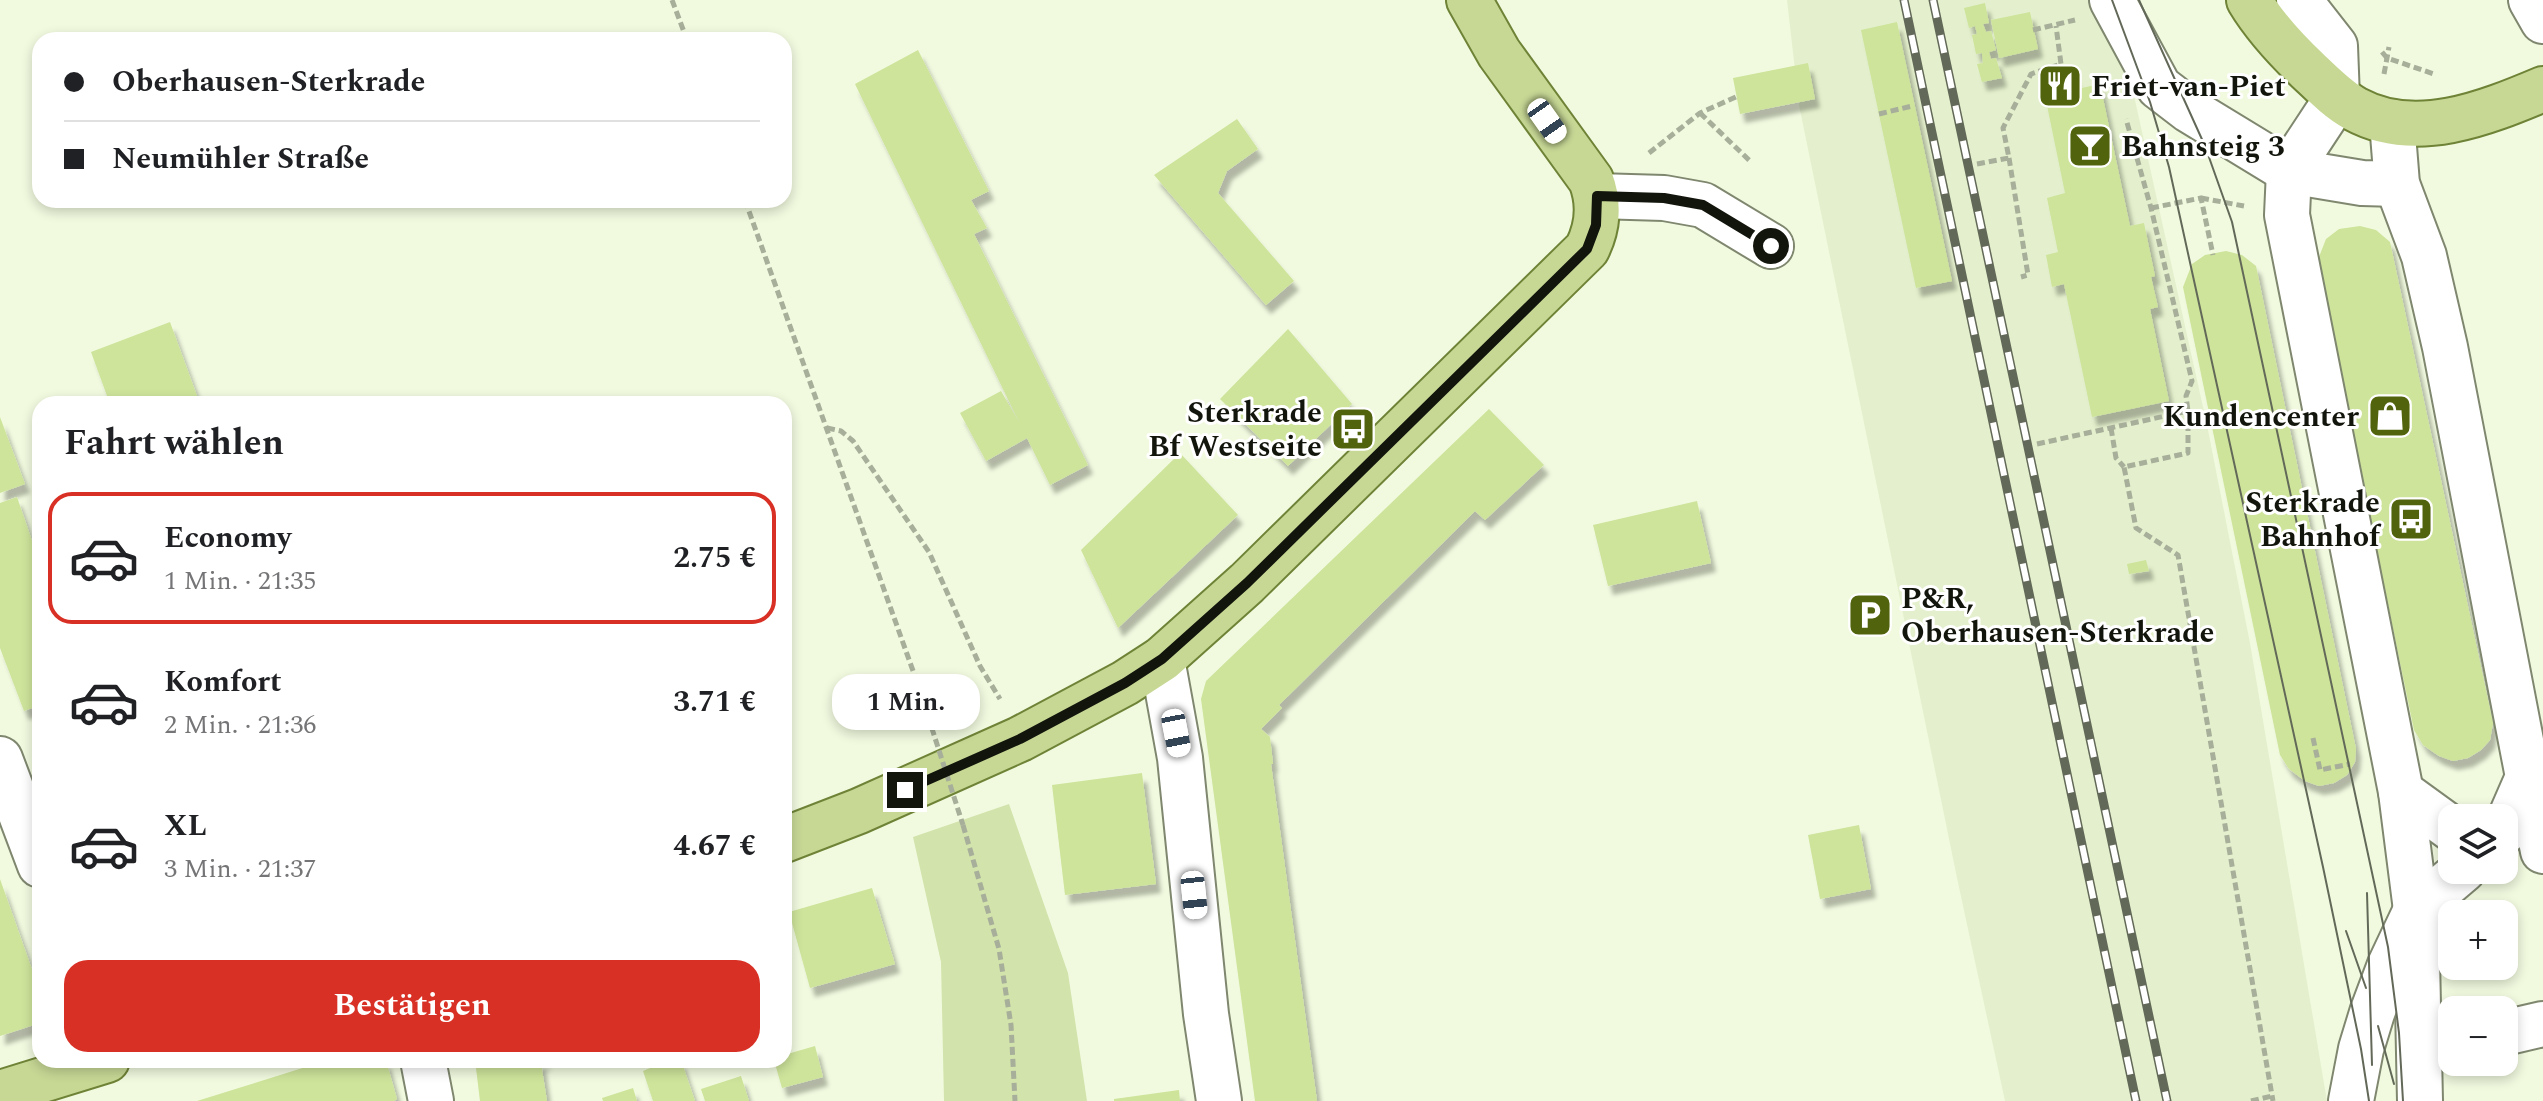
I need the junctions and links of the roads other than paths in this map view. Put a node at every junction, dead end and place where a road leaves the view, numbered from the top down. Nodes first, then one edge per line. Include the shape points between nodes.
1 (1469, 0) edge
2 (2112, 0) edge
3 (2249, 0) edge
4 (2299, 0) edge
5 (2531, 0) edge
6 (2543, 21) edge
7 (2543, 89) edge
8 (2337, 98) junction
9 (2392, 122) junction
10 (2289, 171) junction
11 (2397, 184) junction
12 (1597, 196) junction
13 (1771, 246) dead end
14 (1162, 659) junction
15 (0, 759) edge
16 (2401, 792) junction
17 (2438, 819) edge
18 (2518, 819) edge
19 (792, 837) edge
20 (32, 844) edge
21 (2447, 884) edge
22 (2416, 910) junction
23 (2543, 1024) edge
24 (2518, 1030) edge
25 (2435, 1050) edge
26 (81, 1068) edge
27 (425, 1068) edge
28 (0, 1093) edge
29 (431, 1101) edge
30 (1219, 1101) edge
31 (2351, 1101) edge
32 (2420, 1101) edge

1 - 12 main road
2 - 10 street via 2159,87
3 - 8 main road via 2300,63
4 - 8 street via 2335,46
5 - 6 street
7 - 9 main road via 2477,114 2437,122
8 - 9 main road
8 - 10 street
9 - 11 street
10 - 11 street
10 - 16 street via 2287,215
11 - 18 street via 2424,256 2445,347 2528,777
12 - 13 street via 1703,205
12 - 14 main road via 1596,225 1587,249 1247,583
14 - 19 main road via 1020,739
14 - 30 street via 1180,758
15 - 20 street
16 - 17 street
16 - 22 street
21 - 22 street
22 - 25 street
22 - 31 street via 2372,1013
23 - 24 street
25 - 32 street
26 - 28 main road
27 - 29 street

